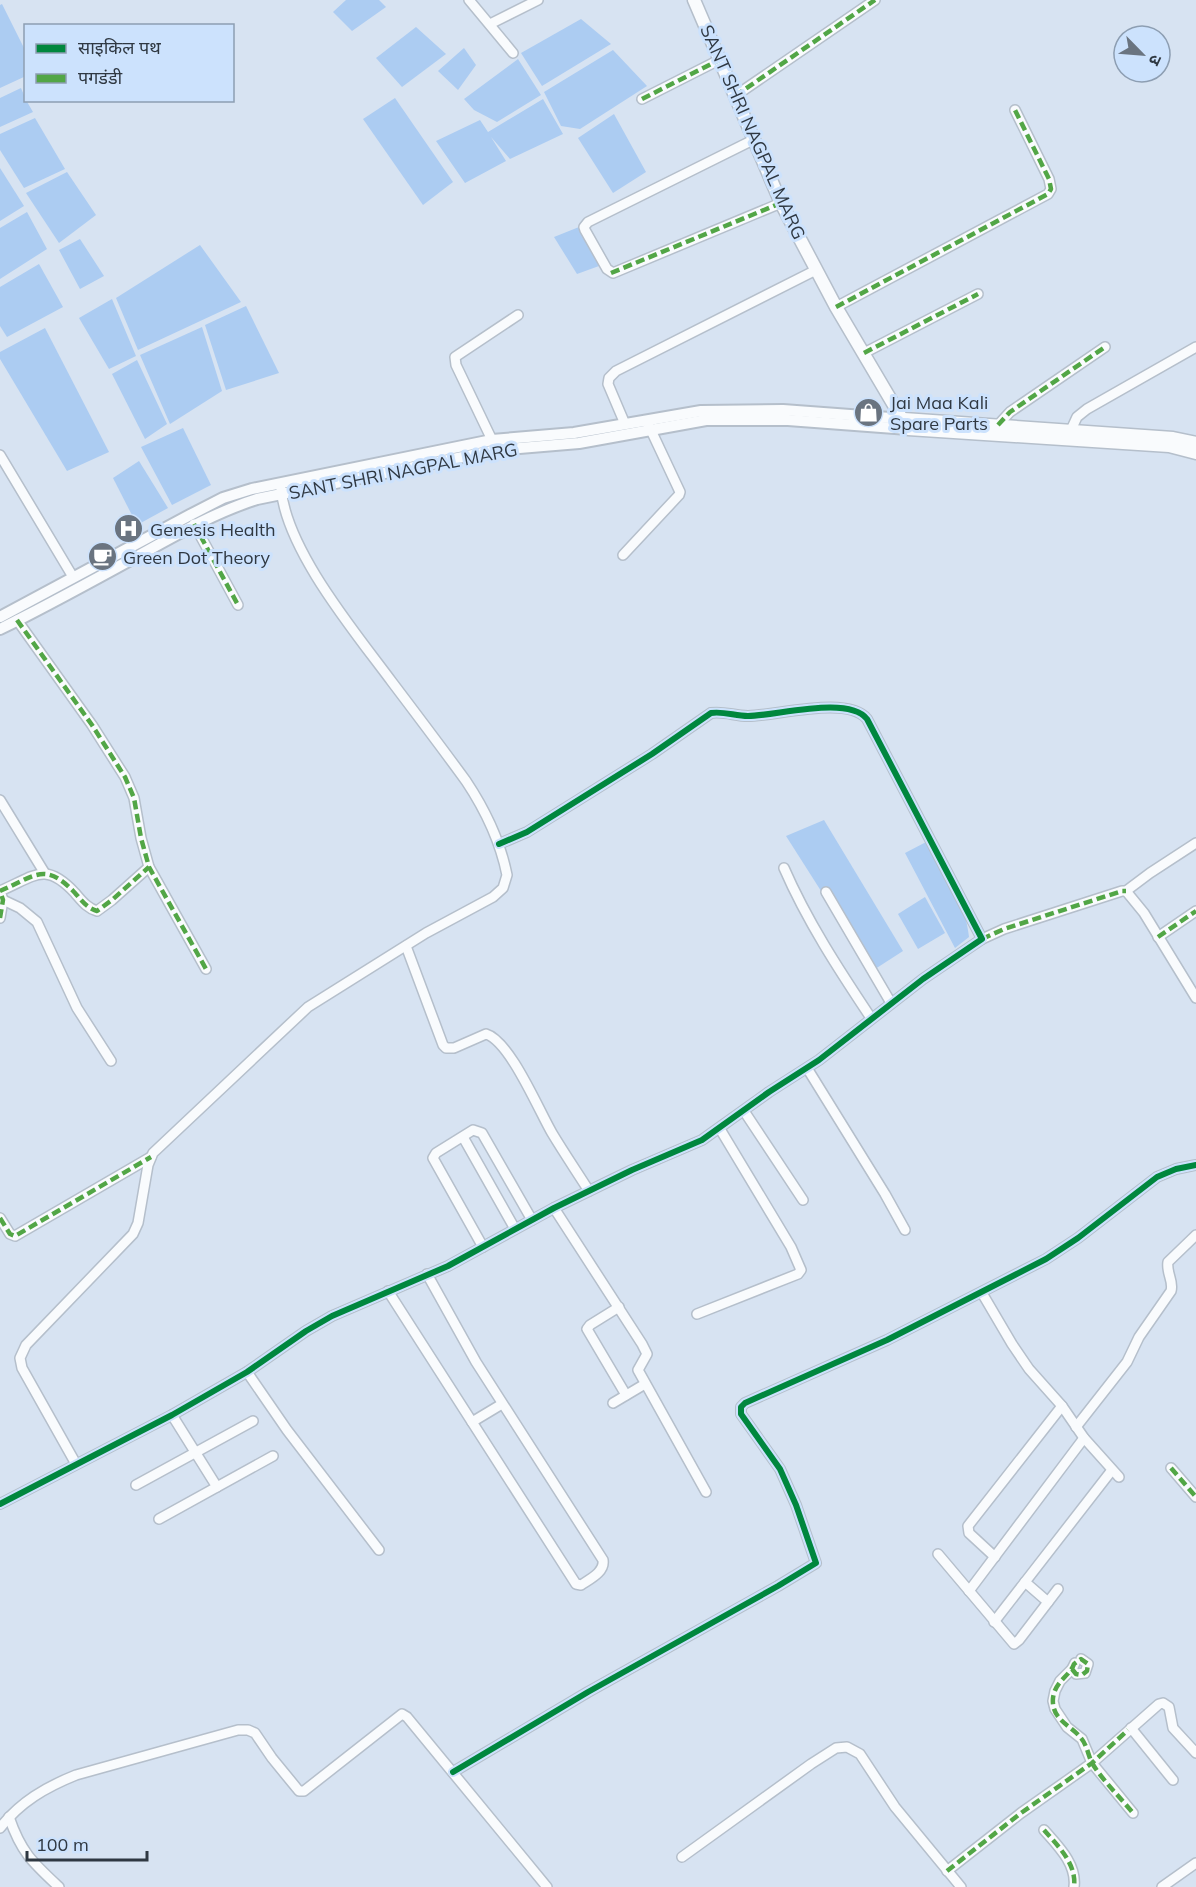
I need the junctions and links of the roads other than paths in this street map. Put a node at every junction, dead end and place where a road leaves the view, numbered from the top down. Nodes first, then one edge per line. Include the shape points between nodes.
1 (471, 0) edge
2 (538, 0) edge
3 (694, 0) edge
4 (875, 0) edge
5 (490, 24) junction
6 (513, 53) dead end
7 (719, 60) junction
8 (735, 96) junction
9 (642, 99) dead end
10 (1015, 110) dead end
11 (753, 140) junction
12 (781, 203) junction
13 (816, 270) junction
14 (978, 294) dead end
15 (836, 307) junction
16 (518, 315) dead end
17 (1105, 347) dead end
18 (1196, 347) edge
19 (864, 353) junction
20 (625, 424) junction
21 (906, 424) junction
22 (649, 425) junction
23 (998, 425) junction
24 (1071, 430) junction
25 (492, 440) junction
26 (1196, 443) edge
27 (1196, 453) edge
28 (0, 455) edge
29 (281, 489) junction
30 (195, 524) junction
31 (623, 555) dead end
32 (77, 575) junction
33 (88, 584) junction
34 (238, 605) dead end
35 (0, 617) edge
36 (17, 620) junction
37 (0, 629) edge
38 (0, 800) edge
39 (499, 843) junction
40 (1196, 843) edge
41 (149, 867) junction
42 (784, 868) dead end
43 (44, 872) junction
44 (1126, 891) junction
45 (826, 892) dead end
46 (3, 900) junction
47 (1196, 911) edge
48 (0, 918) edge
49 (1158, 937) junction
50 (982, 939) junction
51 (406, 946) junction
52 (206, 969) dead end
53 (1196, 998) edge
54 (891, 1003) junction
55 (871, 1018) junction
56 (111, 1061) dead end
57 (807, 1068) junction
58 (744, 1111) junction
59 (720, 1129) junction
60 (463, 1137) junction
61 (151, 1157) junction
62 (1196, 1165) edge
63 (590, 1191) junction
64 (803, 1200) dead end
65 (554, 1208) junction
66 (0, 1218) edge
67 (532, 1220) junction
68 (515, 1229) junction
69 (905, 1230) dead end
70 (1196, 1235) edge
71 (483, 1247) junction
72 (427, 1274) junction
73 (388, 1291) junction
74 (982, 1293) junction
75 (619, 1307) junction
76 (697, 1314) dead end
77 (247, 1372) junction
78 (645, 1384) junction
79 (626, 1395) junction
80 (613, 1403) dead end
81 (502, 1404) junction
82 (1062, 1406) junction
83 (172, 1415) junction
84 (253, 1422) dead end
85 (472, 1422) junction
86 (1076, 1428) junction
87 (1084, 1438) junction
88 (196, 1452) junction
89 (273, 1456) dead end
90 (76, 1464) junction
91 (1171, 1468) dead end
92 (136, 1485) dead end
93 (217, 1487) junction
94 (706, 1492) dead end
95 (1196, 1497) edge
96 (0, 1504) edge
97 (159, 1519) dead end
98 (379, 1550) dead end
99 (938, 1554) dead end
100 (995, 1557) junction
101 (1025, 1582) junction
102 (1058, 1589) dead end
103 (969, 1591) junction
104 (1048, 1602) junction
105 (994, 1622) junction
106 (1076, 1664) dead end
107 (1131, 1728) junction
108 (1196, 1753) edge
109 (1092, 1763) junction
110 (453, 1772) junction
111 (1173, 1780) dead end
112 (1133, 1813) dead end
113 (9, 1817) junction
114 (0, 1828) edge
115 (1044, 1830) dead end
116 (682, 1857) dead end
117 (1196, 1863) edge
118 (947, 1871) junction
119 (59, 1887) edge
120 (547, 1887) edge
121 (961, 1887) edge
122 (1074, 1887) edge
123 (1162, 1887) edge

1 - 5 street
2 - 5 street
3 - 7 main road, SANT SHRI NAGPAL MARG
4 - 8 street
5 - 6 street
7 - 8 main road, SANT SHRI NAGPAL MARG
7 - 9 street
8 - 11 main road, SANT SHRI NAGPAL MARG
10 - 15 street via 1049,179 1048,194
11 - 12 main road, SANT SHRI NAGPAL MARG
11 - 12 street via 588,222 585,230 613,273
12 - 13 main road, SANT SHRI NAGPAL MARG
13 - 15 main road, SANT SHRI NAGPAL MARG
13 - 20 street via 616,371 608,384
14 - 19 street
15 - 19 main road, SANT SHRI NAGPAL MARG
16 - 25 street via 455,357
17 - 23 street via 1010,412
18 - 24 street via 1088,409 1077,417
19 - 21 main road, SANT SHRI NAGPAL MARG
20 - 22 street, SANT SHRI NAGPAL MARG
20 - 25 street, SANT SHRI NAGPAL MARG
21 - 22 street, SANT SHRI NAGPAL MARG via 771,410 700,411
21 - 23 main road, SANT SHRI NAGPAL MARG
21 - 27 main road, SANT SHRI NAGPAL MARG via 1158,446
22 - 29 street, SANT SHRI NAGPAL MARG via 579,443 497,450
22 - 31 street via 680,492
23 - 24 main road, SANT SHRI NAGPAL MARG
24 - 26 main road, SANT SHRI NAGPAL MARG
25 - 29 street, SANT SHRI NAGPAL MARG
28 - 32 street
29 - 30 street, SANT SHRI NAGPAL MARG
29 - 32 street, SANT SHRI NAGPAL MARG via 252,489 223,498
29 - 39 street via 290,525 316,576 466,781
30 - 33 street, SANT SHRI NAGPAL MARG
30 - 34 street
32 - 33 street
32 - 35 street, SANT SHRI NAGPAL MARG
33 - 36 street, SANT SHRI NAGPAL MARG
36 - 37 street, SANT SHRI NAGPAL MARG
36 - 41 street via 124,777 134,798
38 - 43 street
39 - 50 street via 527,832 711,713 748,716 824,708 854,711 867,719
39 - 51 street via 507,875 503,888
40 - 44 street
41 - 43 street via 97,910 87,906 61,880
41 - 52 street
42 - 55 street via 841,974
43 - 46 street via 0,891
44 - 49 street
44 - 50 street
45 - 54 street
46 - 48 street
46 - 56 street via 37,921 77,1008
47 - 49 street
49 - 53 street
50 - 54 street
51 - 61 street via 308,1007
51 - 63 street via 444,1047 454,1048 486,1034 495,1039 527,1083 550,1130
54 - 55 street
55 - 57 street
57 - 58 street
57 - 69 street
58 - 59 street
58 - 64 street
59 - 63 street
59 - 76 street via 801,1270
60 - 67 street via 473,1131 482,1133
60 - 68 street
60 - 71 street via 433,1158
61 - 66 street via 15,1236 9,1234
61 - 90 street via 133,1234 27,1345 20,1358
62 - 74 street via 1157,1178 1054,1254
63 - 65 street
65 - 67 street
65 - 75 street
67 - 68 street
68 - 71 street
70 - 86 street via 1168,1262 1172,1289 1126,1362
71 - 72 street
72 - 73 street
72 - 81 street
73 - 77 street via 320,1322
73 - 85 street
74 - 82 street via 1023,1360
74 - 110 street via 741,1407 741,1414 789,1488 816,1563
75 - 78 street via 646,1352 638,1370
75 - 79 street via 587,1329
77 - 83 street
77 - 98 street
78 - 79 street
78 - 94 street
79 - 80 street
81 - 85 street
81 - 85 street via 603,1560 602,1569 581,1585 576,1584
82 - 86 street
82 - 100 street via 968,1526 969,1533
83 - 88 street
83 - 90 street
84 - 88 street
86 - 87 street
87 - 100 street
87 - 101 street via 1116,1474
88 - 92 street
88 - 93 street
89 - 93 street
90 - 96 street
91 - 95 street
93 - 97 street
99 - 103 street
100 - 103 street
101 - 104 street
101 - 105 street
102 - 104 street
103 - 105 street
104 - 105 street via 1015,1644
106 - 109 street via 1060,1681 1054,1697 1055,1709 1067,1727 1082,1739
107 - 108 street via 1159,1704 1166,1705 1173,1728
107 - 109 street
107 - 111 street
109 - 112 street
109 - 118 street
110 - 113 street via 401,1714 305,1791 272,1758 255,1733 245,1730 76,1775 37,1793
110 - 120 street
113 - 114 street
113 - 119 street via 25,1853
115 - 122 street via 1065,1854
116 - 118 street via 811,1764 836,1748 846,1747 860,1754 895,1807
117 - 123 street
118 - 121 street

